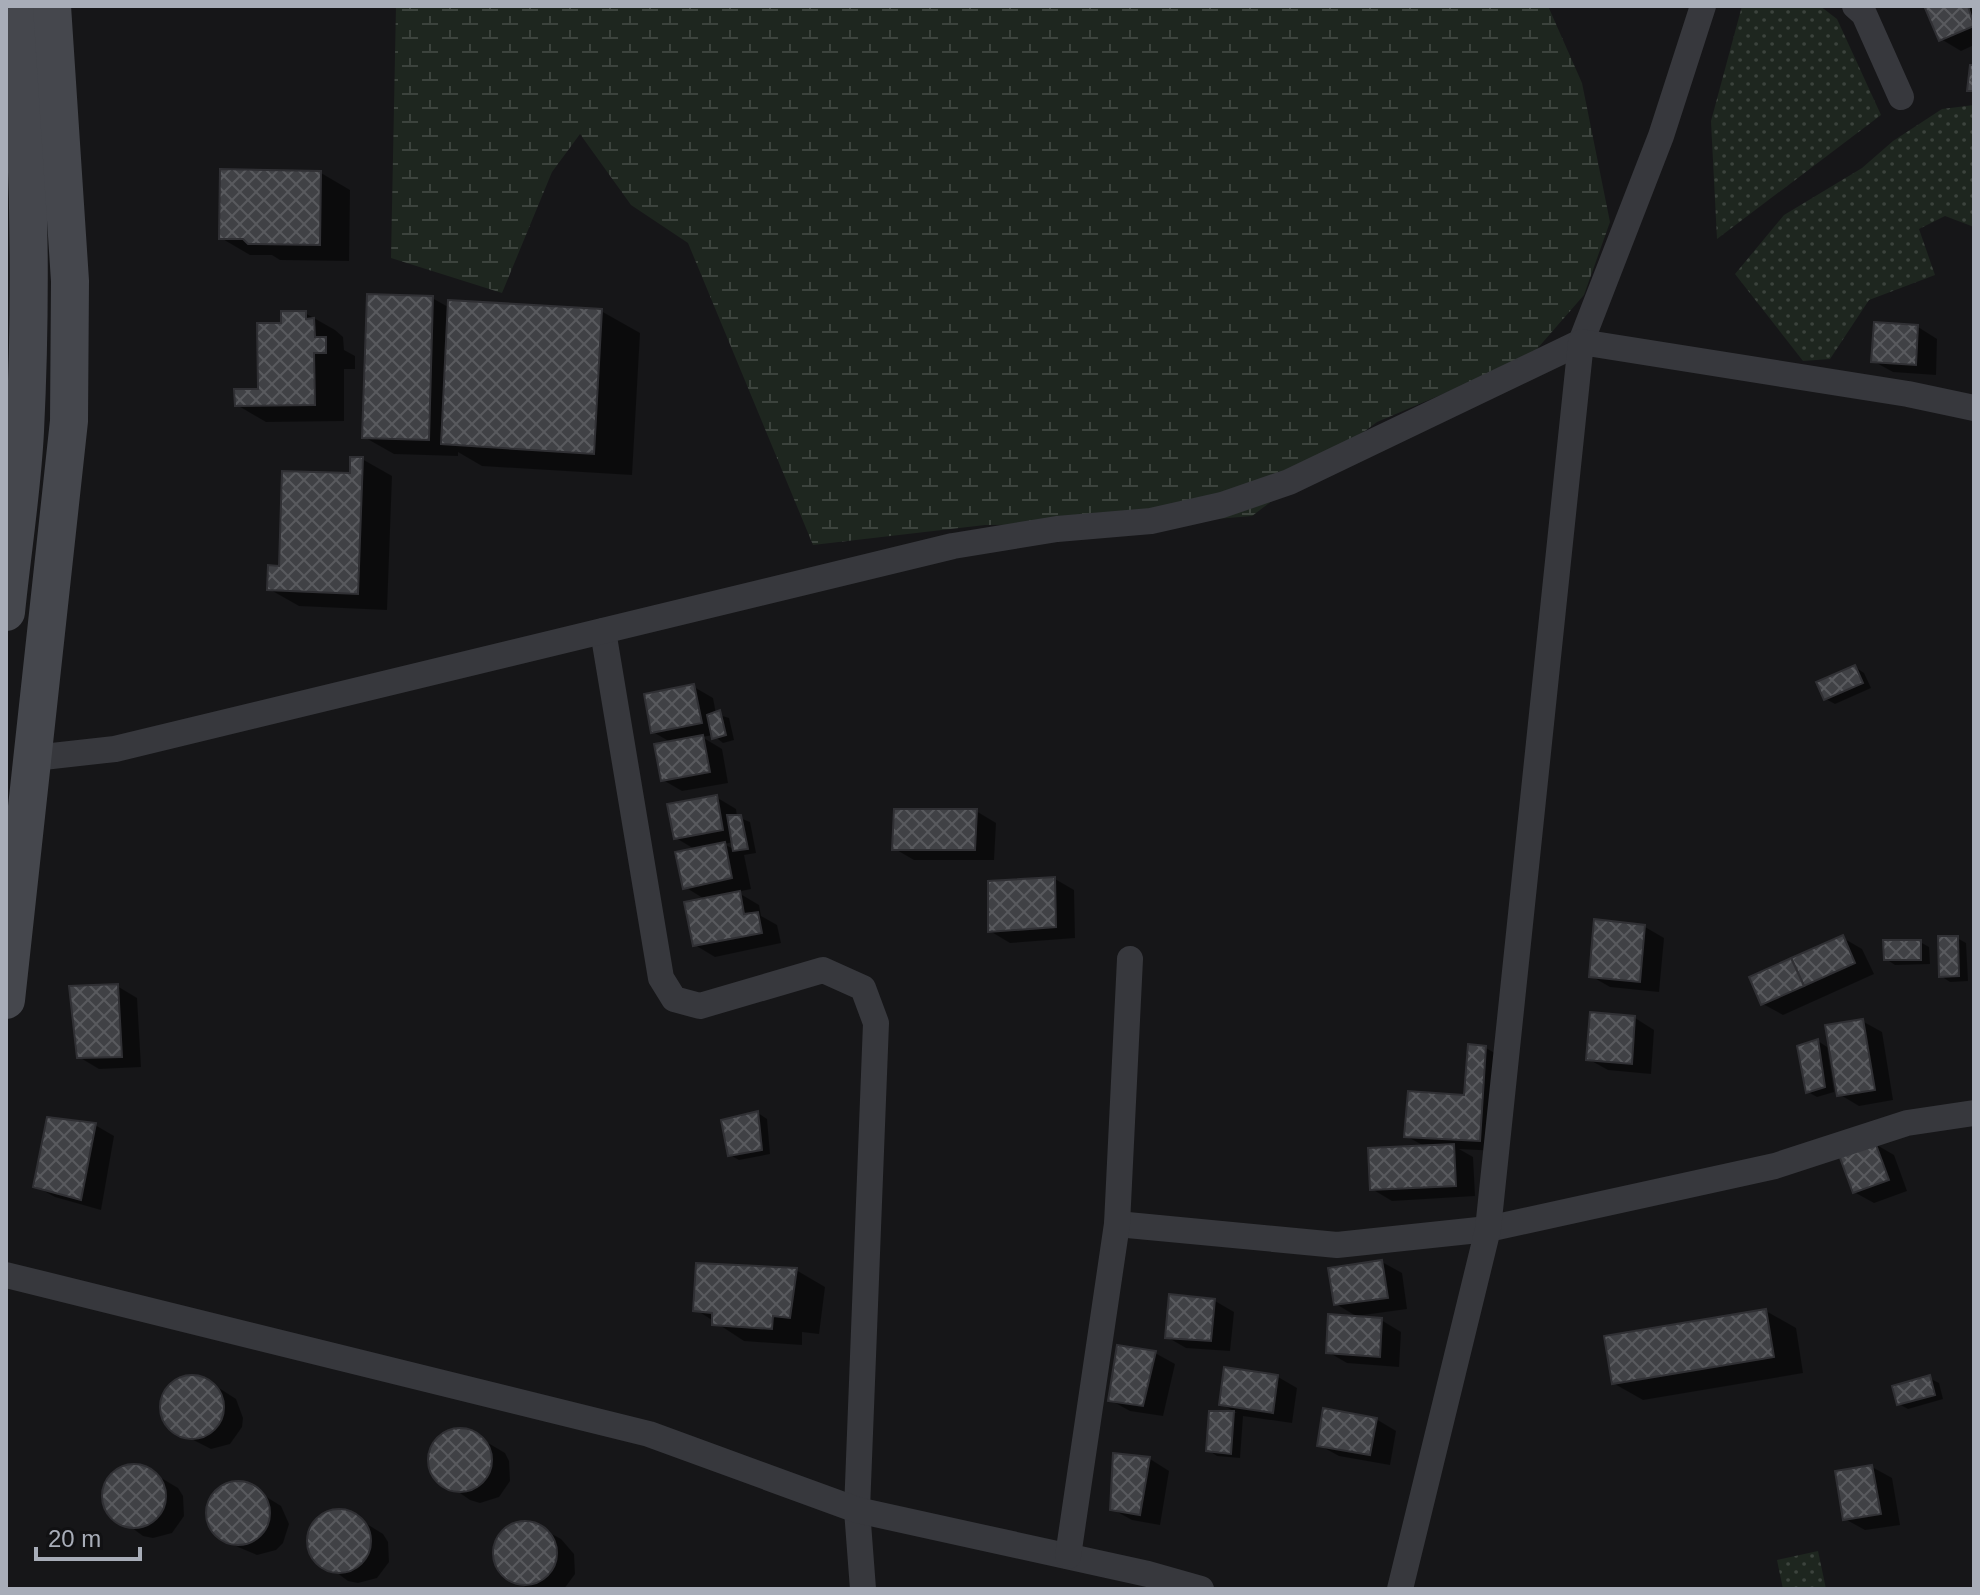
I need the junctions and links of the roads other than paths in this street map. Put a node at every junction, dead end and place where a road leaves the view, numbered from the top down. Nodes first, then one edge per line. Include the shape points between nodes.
1 (18, 6) edge
2 (52, 6) edge
3 (1703, 6) edge
4 (1855, 6) edge
5 (1901, 97) dead end
6 (1581, 342) junction
7 (1974, 408) edge
8 (6, 612) edge
9 (603, 631) junction
10 (34, 758) junction
11 (16, 822) edge
12 (1130, 959) dead end
13 (6, 1000) edge
14 (1974, 1113) edge
15 (1117, 1224) junction
16 (1488, 1229) junction
17 (6, 1275) edge
18 (857, 1510) junction
19 (1068, 1556) junction
20 (863, 1589) edge
21 (1201, 1589) edge
22 (1400, 1589) edge

1 - 8 main road via 28,279 25,433
2 - 10 main road via 70,281 69,421
3 - 6 street via 1661,136
4 - 5 street via 1864,14
6 - 7 street
6 - 9 street via 1289,482 1222,505 1151,521 953,546
6 - 16 street
9 - 10 street via 115,749
9 - 18 street via 661,978 674,999 700,1006 823,970 863,988 876,1023
10 - 11 main road
11 - 13 main road
12 - 15 street
14 - 16 street via 1907,1123 1775,1166
15 - 16 street via 1337,1245
15 - 19 street
16 - 22 street
17 - 18 street via 649,1434
18 - 19 street
18 - 20 street
19 - 21 street

